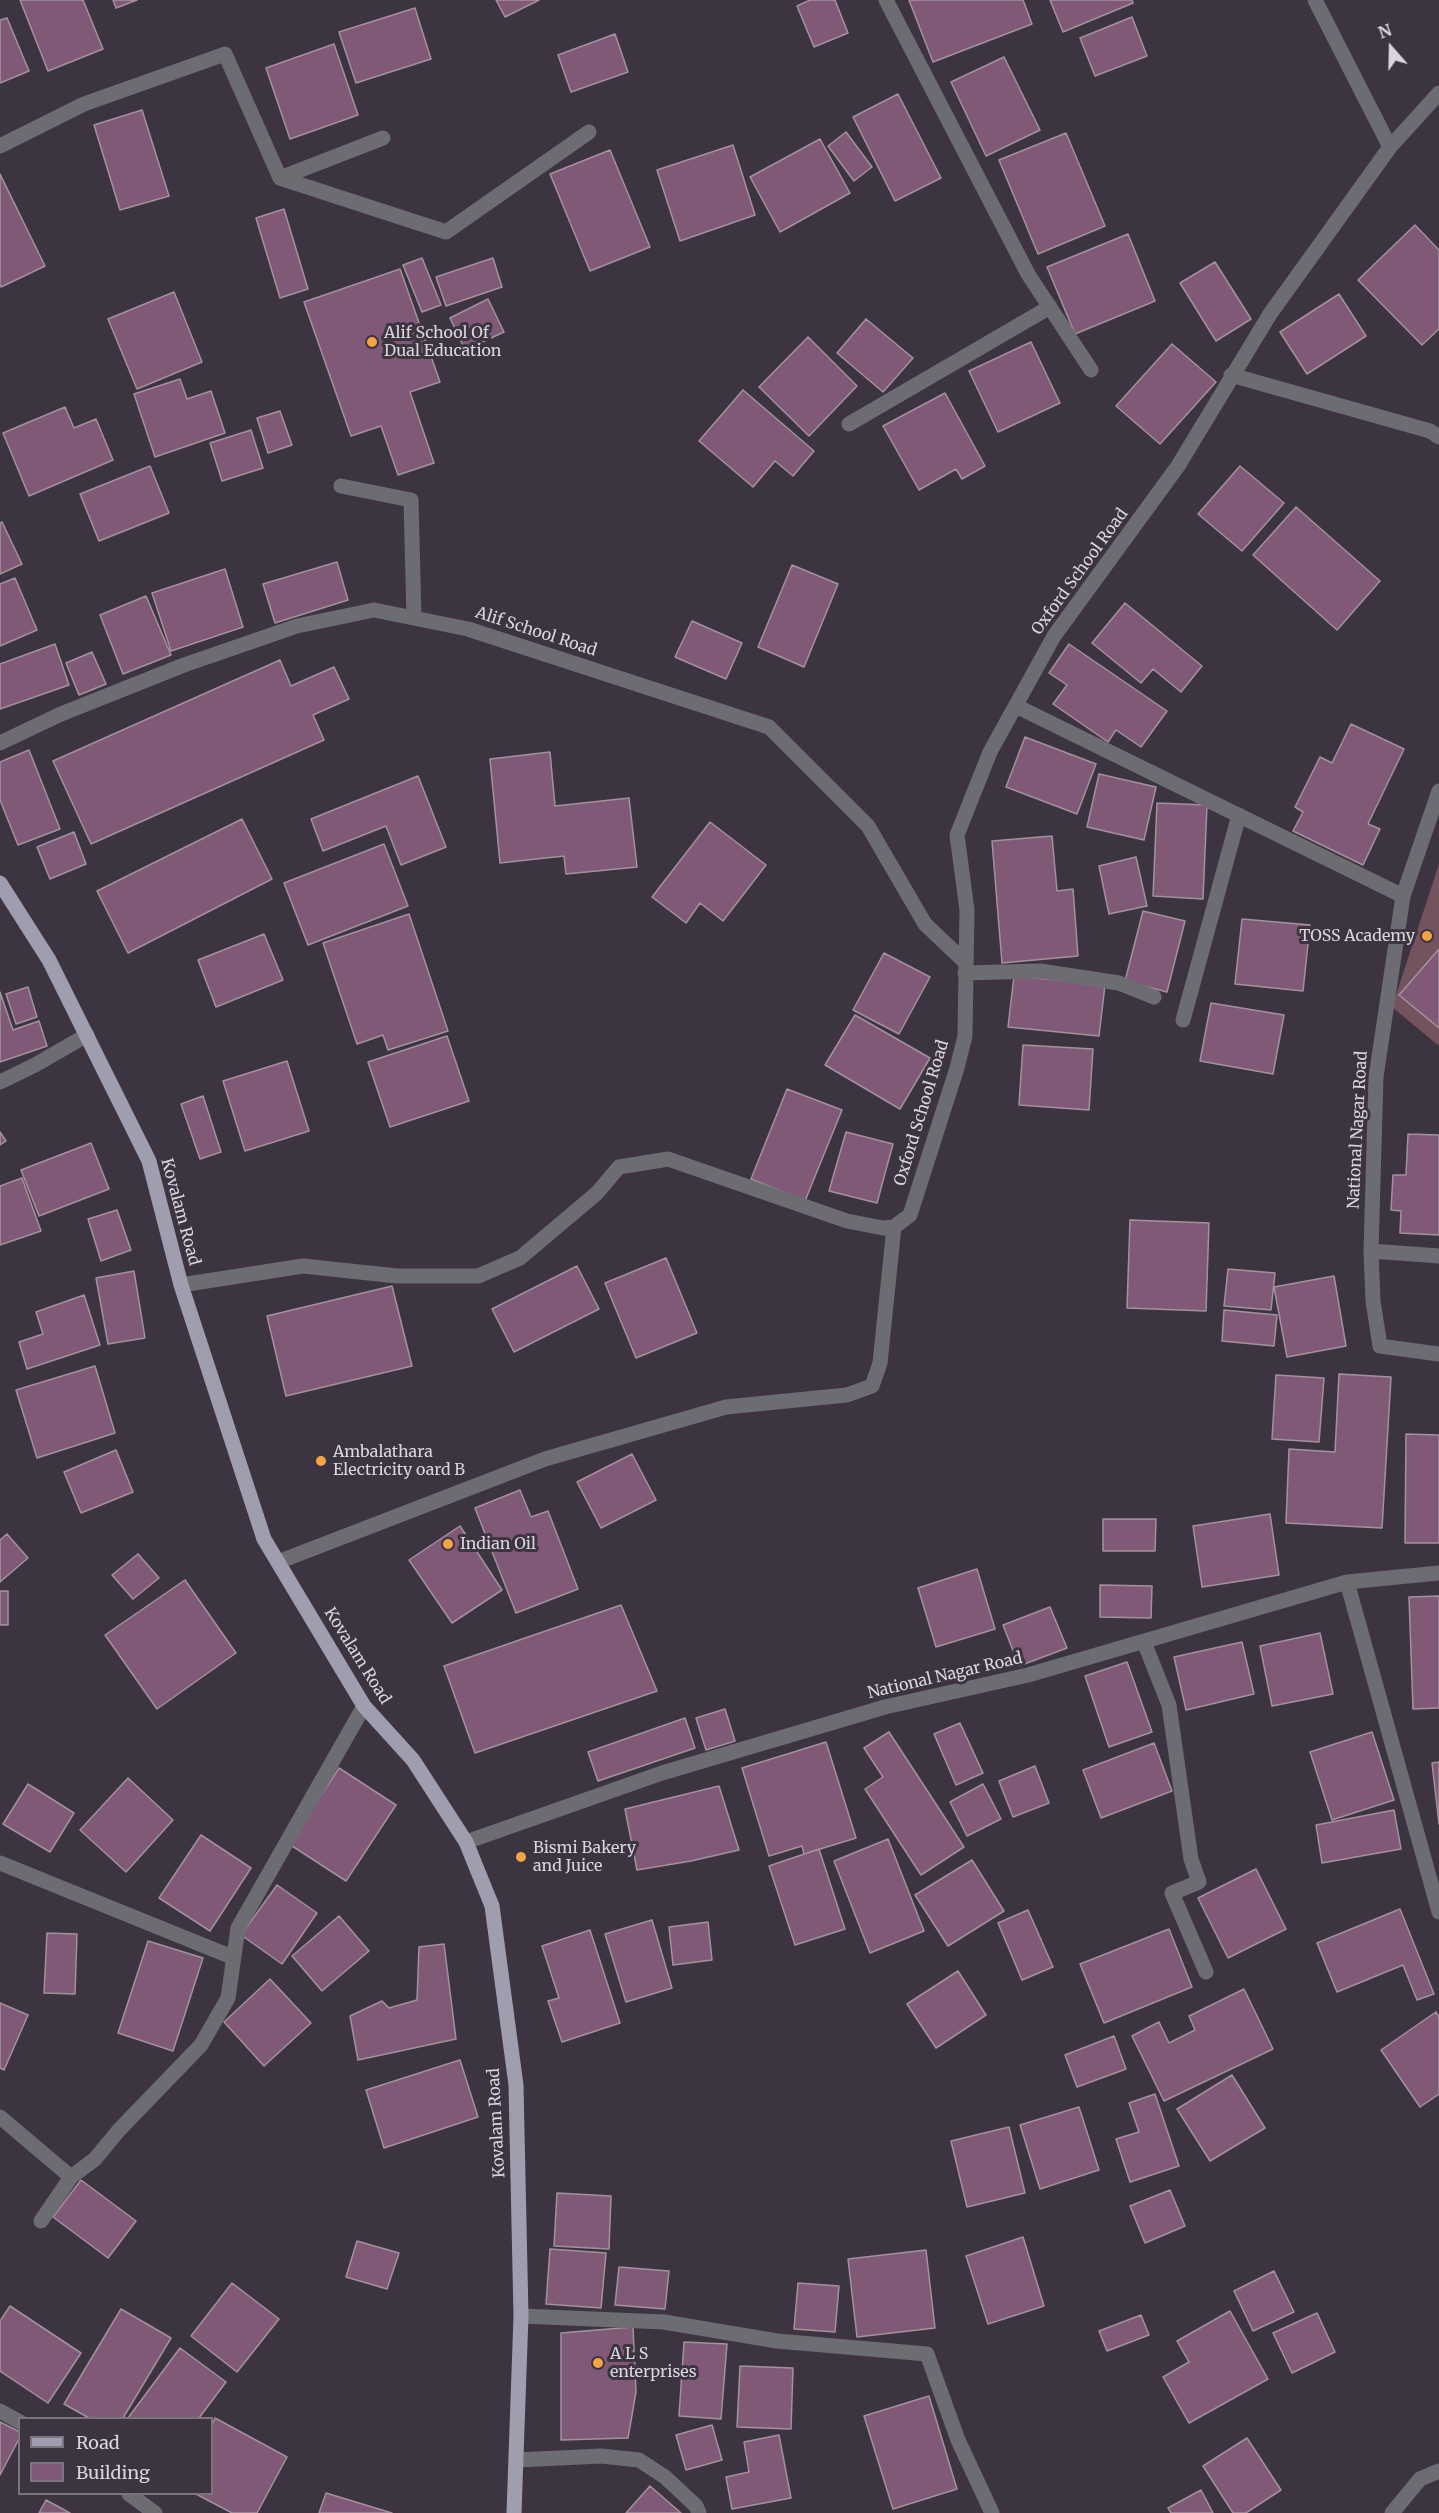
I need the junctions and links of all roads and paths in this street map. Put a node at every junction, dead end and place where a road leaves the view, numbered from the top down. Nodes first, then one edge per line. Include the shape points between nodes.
1 (886, 0) edge
2 (1315, 0) edge
3 (1439, 93) edge
4 (589, 132) dead end
5 (383, 138) dead end
6 (0, 146) edge
7 (1390, 147) junction
8 (280, 178) junction
9 (1050, 307) junction
10 (1091, 370) dead end
11 (1231, 375) junction
12 (849, 424) dead end
13 (1439, 437) edge
14 (340, 486) dead end
15 (414, 618) junction
16 (1016, 706) junction
17 (0, 743) edge
18 (1439, 791) edge
19 (1239, 815) junction
20 (0, 883) edge
21 (1403, 896) junction
22 (965, 967) junction
23 (1154, 997) dead end
24 (1183, 1020) dead end
25 (87, 1035) junction
26 (0, 1082) edge
27 (894, 1227) junction
28 (1371, 1251) junction
29 (1439, 1256) edge
30 (181, 1285) junction
31 (1439, 1354) edge
32 (278, 1562) junction
33 (1439, 1573) edge
34 (1347, 1582) junction
35 (1144, 1642) junction
36 (364, 1706) junction
37 (466, 1842) junction
38 (0, 1863) edge
39 (1439, 1912) edge
40 (232, 1957) junction
41 (1206, 1972) dead end
42 (0, 2117) edge
43 (71, 2177) junction
44 (41, 2220) dead end
45 (521, 2316) junction
46 (0, 2411) edge
47 (18, 2421) edge
48 (517, 2460) junction
49 (1439, 2471) edge
50 (132, 2495) edge
51 (155, 2513) edge
52 (514, 2513) edge
53 (699, 2513) edge
54 (992, 2513) edge
55 (1392, 2513) edge

1 - 9 street via 1028,274
2 - 7 street
3 - 7 street, Oxford School Road
4 - 8 street via 446,232
5 - 8 street
6 - 8 street via 84,104 225,54
7 - 11 street, Oxford School Road via 1269,314
9 - 10 street
9 - 12 street
11 - 13 street via 1430,431
11 - 16 street, Oxford School Road via 1178,466 1054,636
14 - 15 street via 411,500
15 - 17 street, Alif School Road via 374,610 297,626 184,664
15 - 22 street, Alif School Road via 468,628 769,727 868,826 925,924
16 - 19 street
16 - 22 street, Oxford School Road via 990,752 957,835 967,909
18 - 21 street, National Nagar Road
19 - 21 street
19 - 24 street
20 - 25 main road, Kovalam Road via 49,960
21 - 28 street, National Nagar Road via 1376,1077
22 - 23 street via 1040,970 1119,983
22 - 27 street, Oxford School Road via 965,1036 957,1068 910,1215
25 - 26 street
25 - 30 main road, Kovalam Road via 149,1161
27 - 30 street via 847,1221 669,1159 619,1167 597,1193 520,1258 478,1276 397,1276 303,1266
27 - 32 street via 880,1363 872,1386 847,1395 726,1407 545,1459
28 - 29 street
28 - 31 street, National Nagar Road via 1380,1346
30 - 32 main road, Kovalam Road via 264,1539
32 - 36 main road, Kovalam Road
33 - 34 street, National Nagar Road
34 - 35 street, National Nagar Road
34 - 39 street
35 - 37 street, National Nagar Road via 1028,1675 885,1707 662,1773
35 - 41 street via 1169,1705 1191,1859 1199,1882 1172,1893
36 - 37 main road, Kovalam Road via 413,1760
36 - 40 street via 238,1929
37 - 45 main road, Kovalam Road via 492,1906 516,2085
38 - 40 street
40 - 43 street via 228,1998 201,2045 95,2159
42 - 43 street
43 - 44 street
45 - 48 main road, Kovalam Road
45 - 54 street via 664,2322 777,2341 927,2354 958,2440
46 - 47 street
48 - 52 main road, Kovalam Road
48 - 53 street via 601,2456 639,2460 665,2477
49 - 55 street via 1420,2479
50 - 51 street

